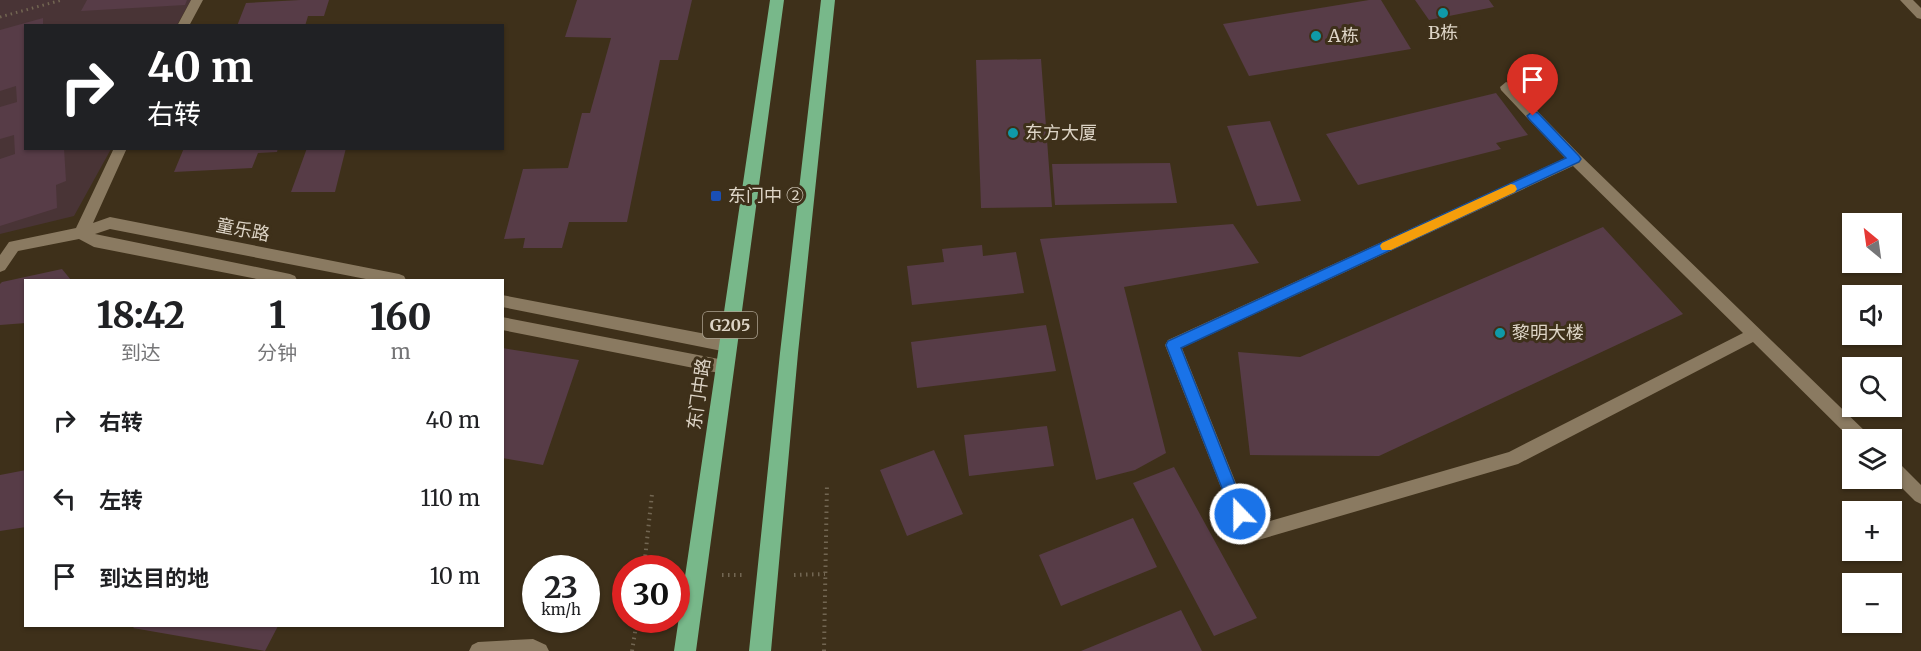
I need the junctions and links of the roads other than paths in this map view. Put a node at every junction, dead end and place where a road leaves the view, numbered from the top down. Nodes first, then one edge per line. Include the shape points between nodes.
1 (197, 0) edge
2 (777, 0) edge
3 (828, 0) edge
4 (1906, 0) edge
5 (1921, 15) edge
6 (184, 24) edge
7 (1506, 87) dead end
8 (120, 150) edge
9 (1575, 159) junction
10 (81, 233) junction
11 (0, 266) edge
12 (285, 279) edge
13 (394, 279) edge
14 (504, 301) edge
15 (504, 323) edge
16 (1755, 334) junction
17 (727, 345) junction
18 (724, 367) junction
19 (1852, 429) edge
20 (1902, 477) edge
21 (1921, 496) edge
22 (478, 651) edge
23 (540, 651) edge
24 (685, 651) edge
25 (760, 651) edge

1 - 6 street
2 - 17 highway, 东门中路 / G205
3 - 25 highway
4 - 5 street
7 - 9 street
8 - 10 street
9 - 16 street
9 - 16 street via 1173,345 1248,535 1512,459
10 - 11 street, 童乐路 via 14,246
10 - 12 street via 94,242
10 - 13 street, 童乐路 via 110,223
14 - 17 street
15 - 18 street
16 - 19 street
17 - 18 highway, 东门中路 / G205
18 - 24 highway, 东门中路 / G205
20 - 21 street
22 - 23 street

